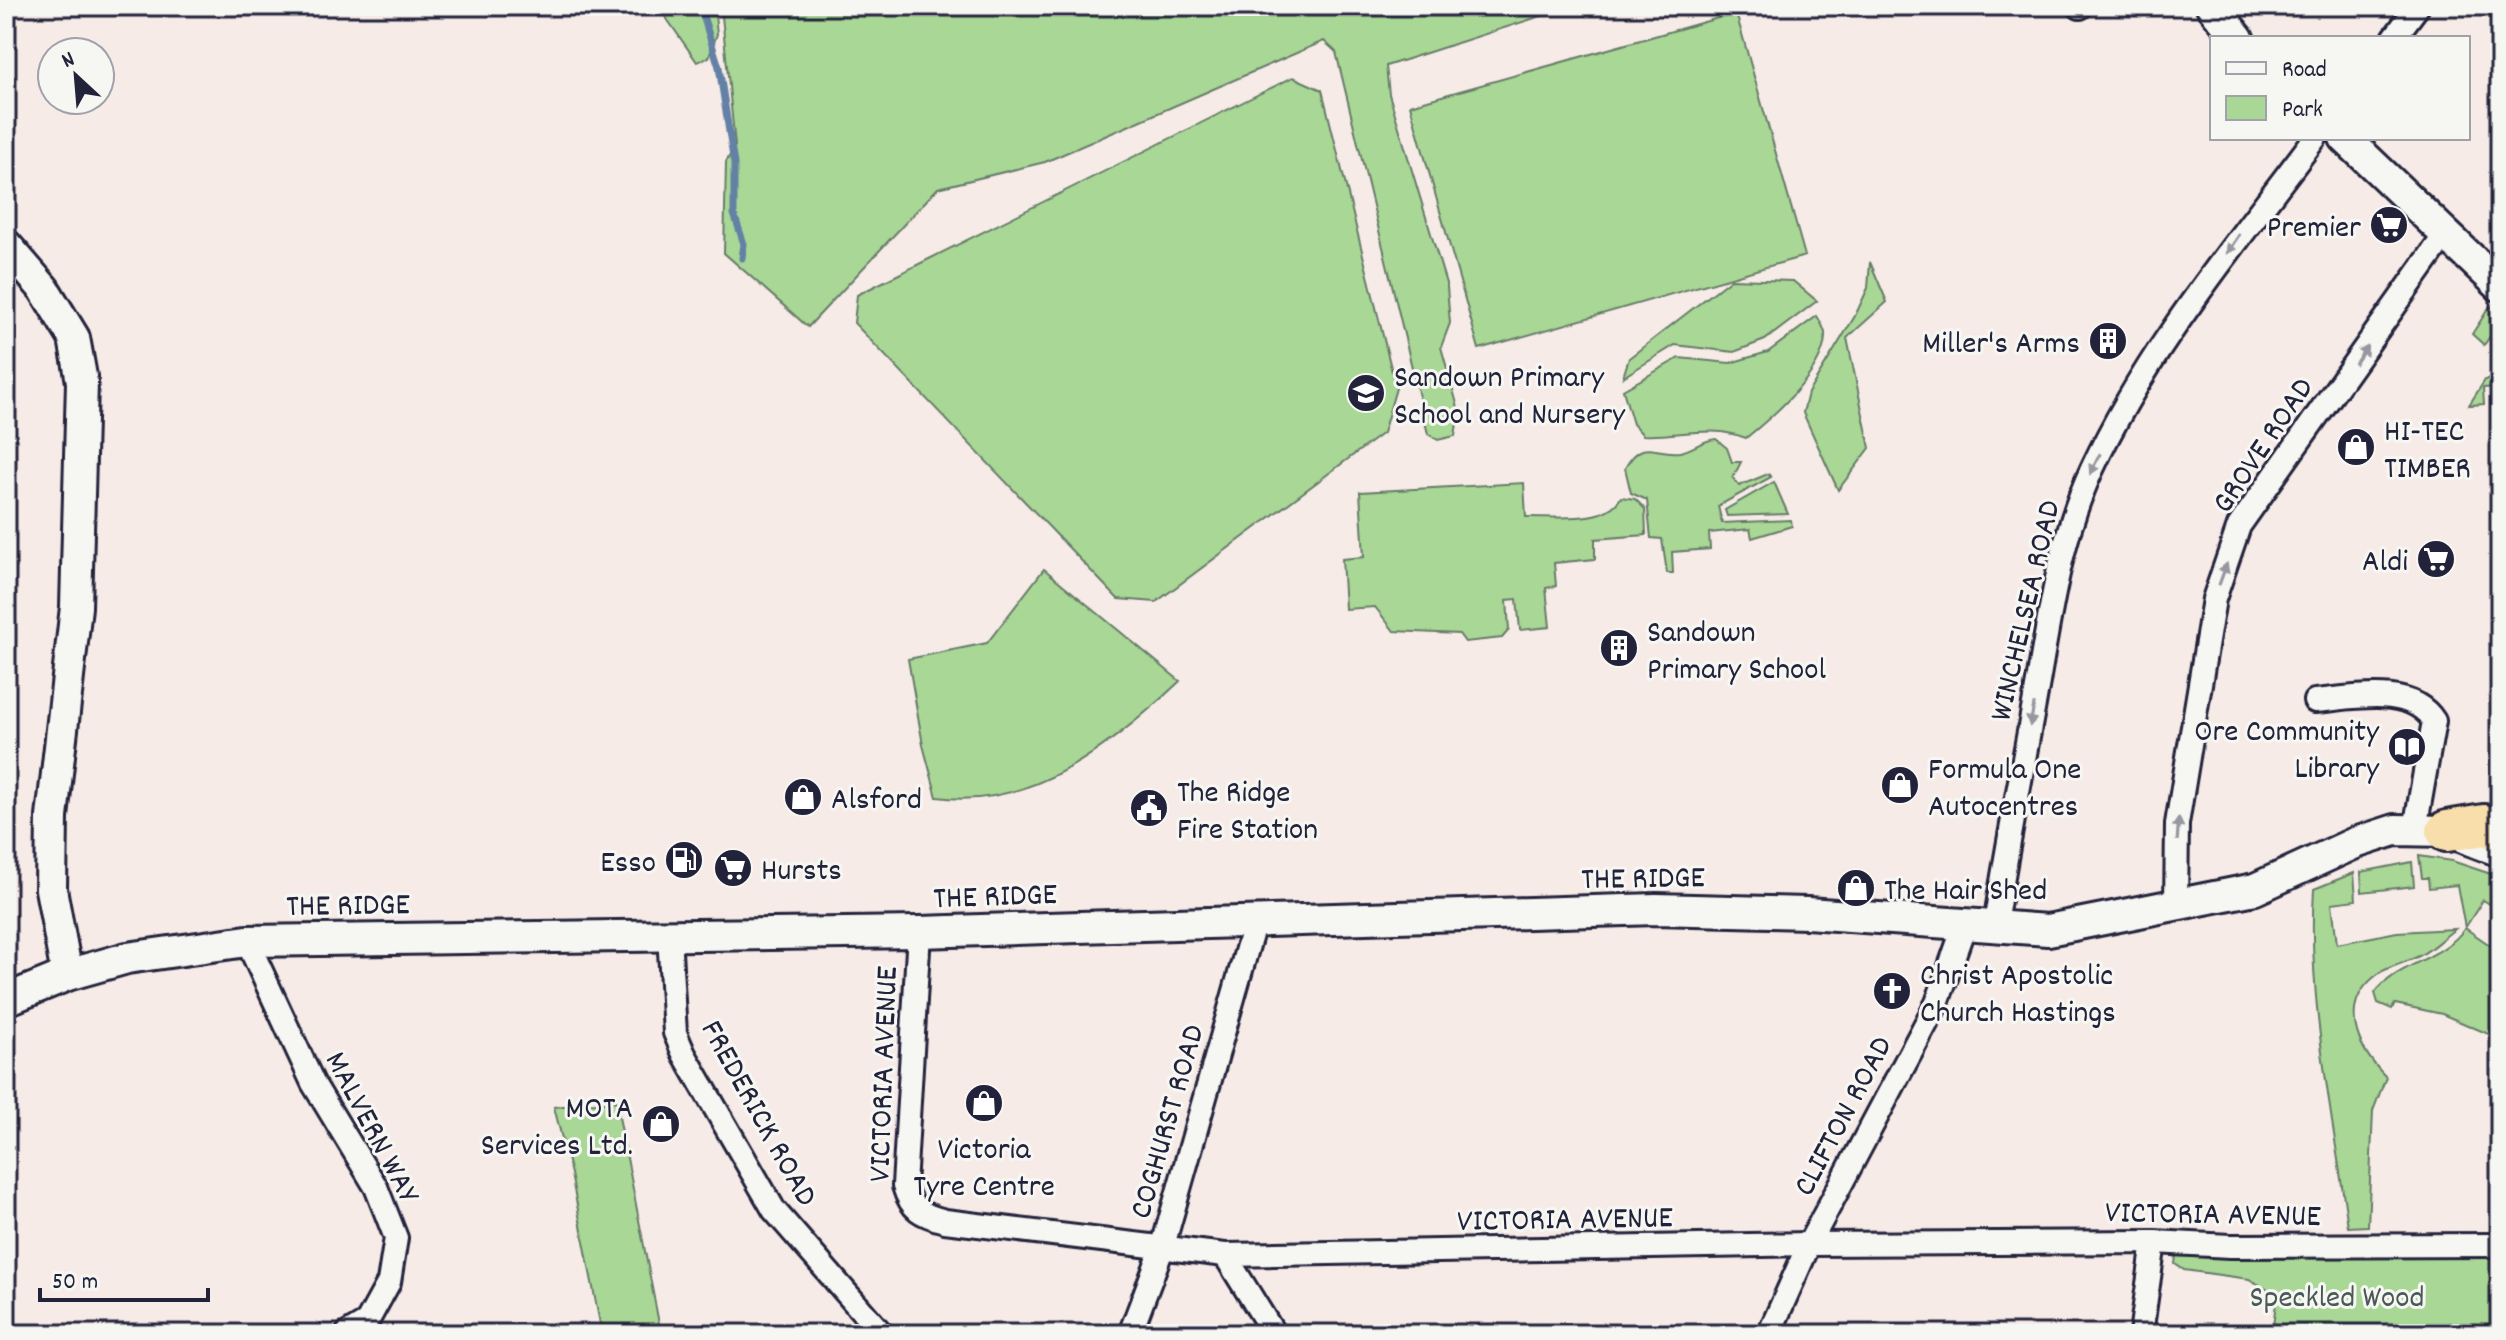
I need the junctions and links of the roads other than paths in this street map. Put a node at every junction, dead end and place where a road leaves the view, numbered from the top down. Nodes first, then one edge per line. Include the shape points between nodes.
1 (2212, 6) edge
2 (2418, 6) edge
3 (2236, 36) edge
4 (2396, 36) edge
5 (2313, 140) edge
6 (2347, 140) edge
7 (2445, 235) junction
8 (6, 245) edge
9 (2500, 286) edge
10 (2315, 701) dead end
11 (2431, 830) junction
12 (2500, 830) edge
13 (2500, 851) edge
14 (2176, 907) junction
15 (1254, 924) junction
16 (1980, 924) junction
17 (919, 932) junction
18 (669, 935) junction
19 (247, 941) junction
20 (67, 975) junction
21 (6, 1000) edge
22 (2154, 1242) junction
23 (1809, 1244) junction
24 (2500, 1245) edge
25 (1162, 1249) junction
26 (1225, 1255) junction
27 (347, 1334) edge
28 (882, 1334) edge
29 (1130, 1334) edge
30 (1274, 1334) edge
31 (1769, 1334) edge
32 (2141, 1334) edge

1 - 3 main road
2 - 4 street
5 -> 16 street, WINCHELSEA ROAD via 2246,225 2126,401 2091,470 2051,611
6 - 7 main road
7 - 9 main road
14 -> 7 street, GROVE ROAD via 2177,824 2214,599 2239,526
8 - 20 main road via 44,289 74,338 82,382 76,607 52,817 51,889
10 - 11 street via 2379,697 2410,699 2425,707 2434,721
11 - 12 highway via 2484,825
11 - 13 main road
11 - 14 main road, THE RIDGE via 2395,830 2255,889
14 - 16 main road, THE RIDGE via 2048,930
15 - 16 main road, THE RIDGE via 1656,909
15 - 17 main road, THE RIDGE
15 - 25 street, COGHURST ROAD
16 - 23 street, CLIFTON ROAD
17 - 18 main road, THE RIDGE
17 - 25 street, VICTORIA AVENUE via 904,1186 909,1202 921,1214 945,1221
18 - 19 main road, THE RIDGE
18 - 28 street, FREDERICK ROAD via 675,1033 684,1054 774,1210
19 - 20 main road, THE RIDGE via 127,958
19 - 27 street, MALVERN WAY via 313,1083 376,1187 396,1238 389,1282 367,1322
20 - 21 main road, THE RIDGE
22 - 23 street, VICTORIA AVENUE
22 - 24 street, VICTORIA AVENUE
22 - 32 street
23 - 26 street, VICTORIA AVENUE
23 - 31 street, CLIFTON ROAD
25 - 26 street, VICTORIA AVENUE
25 - 29 street, COGHURST ROAD
26 - 30 street

